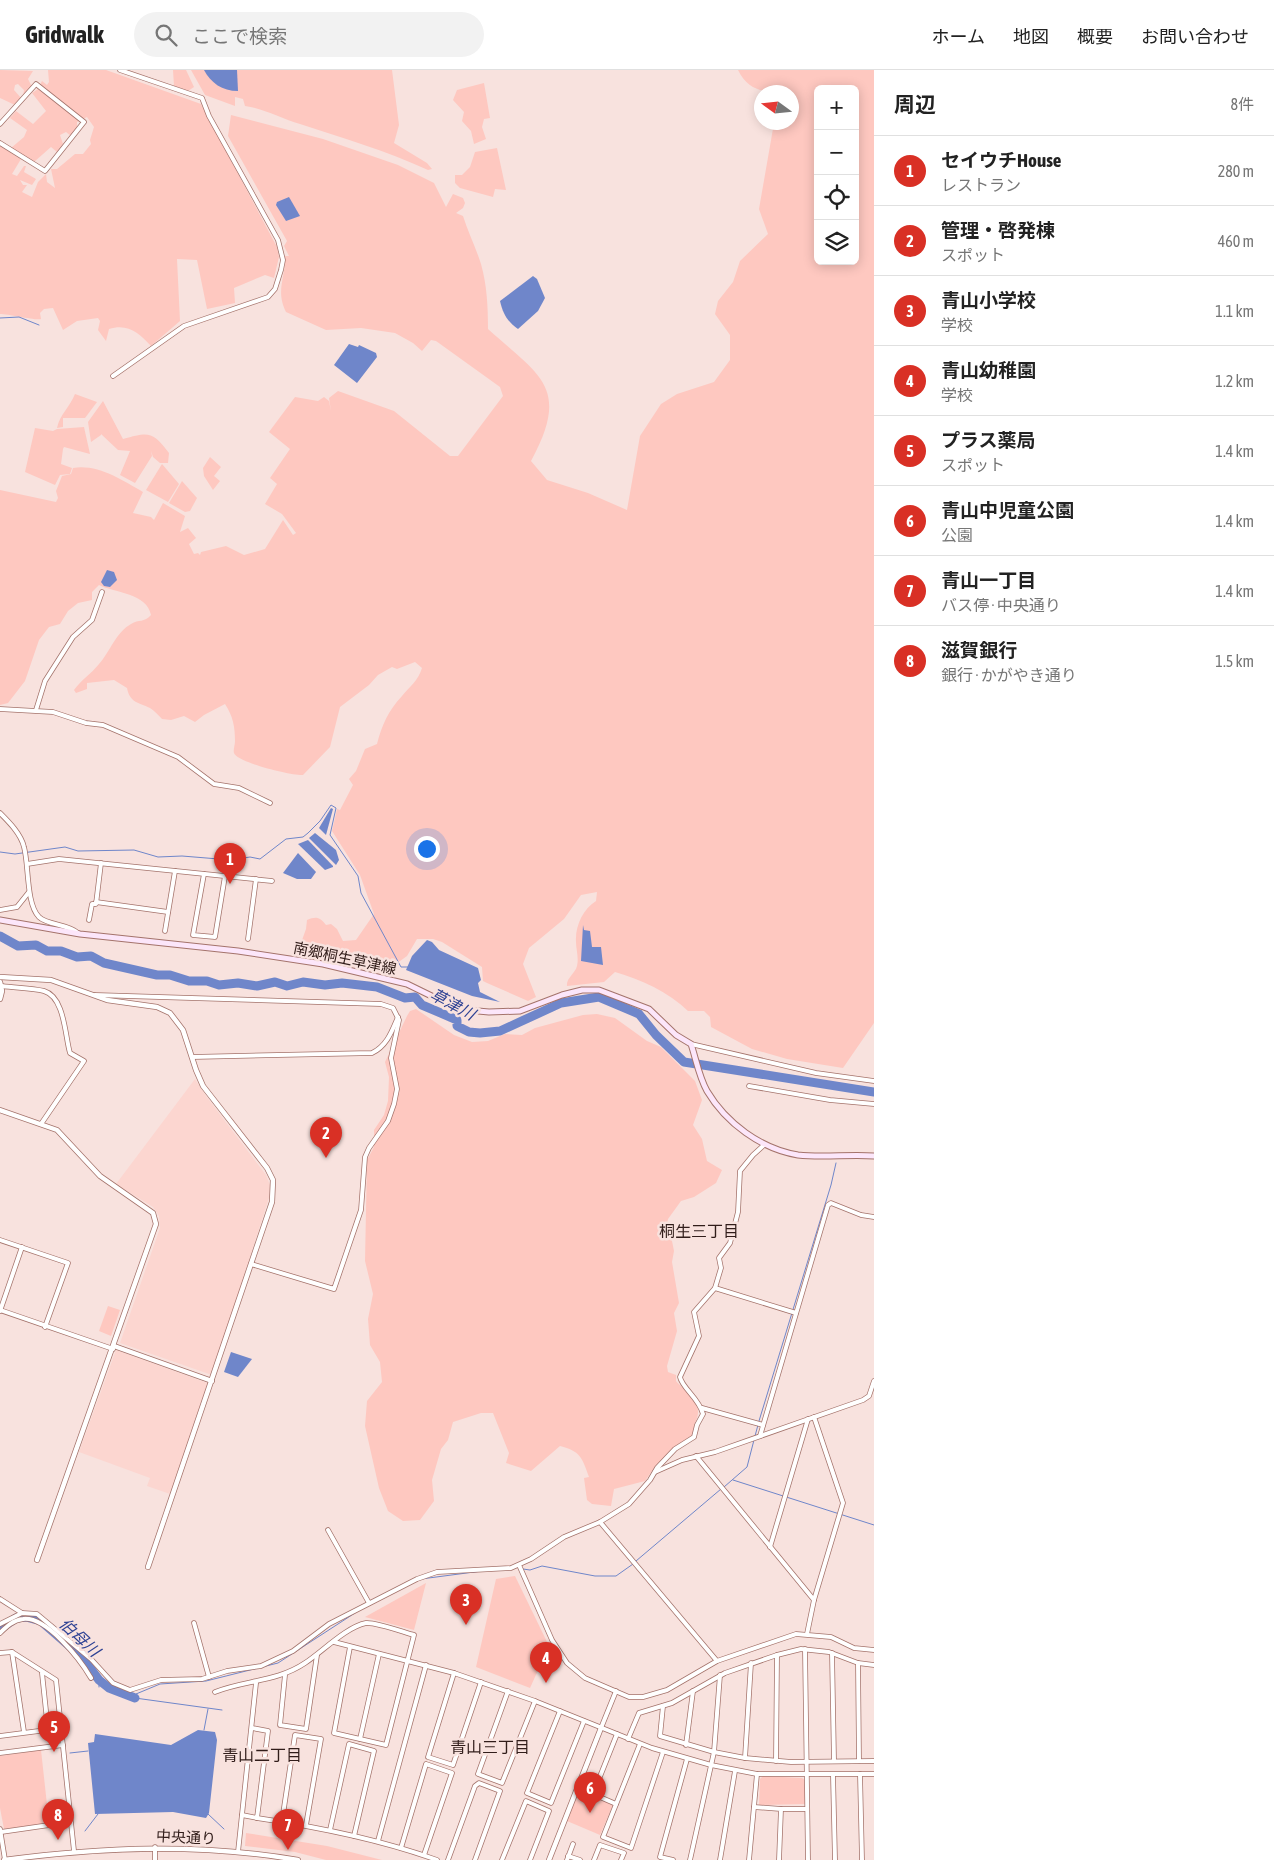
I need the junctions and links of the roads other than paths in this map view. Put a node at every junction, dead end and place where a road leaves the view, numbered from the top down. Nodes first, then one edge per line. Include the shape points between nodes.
1 (120, 70) edge
2 (0, 124) edge
3 (0, 143) edge
4 (113, 376) dead end
5 (102, 592) dead end
6 (0, 709) edge
7 (36, 710) junction
8 (270, 804) dead end
9 (0, 813) edge
10 (101, 863) junction
11 (27, 864) junction
12 (175, 871) junction
13 (204, 874) junction
14 (225, 876) junction
15 (256, 879) junction
16 (272, 881) dead end
17 (29, 892) junction
18 (96, 902) junction
19 (0, 910) edge
20 (168, 912) junction
21 (0, 920) edge
22 (89, 920) dead end
23 (165, 931) dead end
24 (80, 934) junction
25 (248, 939) dead end
26 (0, 977) edge
27 (1, 984) edge
28 (90, 995) junction
29 (0, 998) edge
30 (398, 1016) junction
31 (692, 1044) junction
32 (192, 1057) junction
33 (874, 1081) edge
34 (749, 1086) dead end
35 (874, 1104) edge
36 (0, 1110) edge
37 (41, 1124) junction
38 (764, 1145) junction
39 (874, 1156) edge
40 (874, 1217) edge
41 (0, 1240) edge
42 (22, 1247) junction
43 (251, 1264) junction
44 (715, 1288) junction
45 (0, 1310) edge
46 (796, 1313) junction
47 (45, 1327) junction
48 (113, 1348) junction
49 (212, 1381) junction
50 (874, 1381) edge
51 (702, 1408) junction
52 (814, 1417) junction
53 (808, 1419) junction
54 (763, 1424) junction
55 (760, 1436) junction
56 (696, 1456) junction
57 (655, 1472) junction
58 (600, 1522) junction
59 (328, 1530) dead end
60 (770, 1547) junction
61 (37, 1560) dead end
62 (519, 1565) junction
63 (148, 1567) dead end
64 (2, 1600) edge
65 (814, 1600) junction
66 (369, 1603) junction
67 (0, 1606) edge
68 (22, 1613) junction
69 (194, 1623) dead end
70 (0, 1624) edge
71 (0, 1633) edge
72 (807, 1634) junction
73 (334, 1642) junction
74 (350, 1647) junction
75 (805, 1649) junction
76 (874, 1650) edge
77 (12, 1652) junction
78 (832, 1652) junction
79 (0, 1653) edge
80 (379, 1654) junction
81 (777, 1654) junction
82 (317, 1655) junction
83 (408, 1660) junction
84 (716, 1660) junction
85 (751, 1663) junction
86 (858, 1663) junction
87 (426, 1665) junction
88 (874, 1665) edge
89 (42, 1673) junction
90 (454, 1673) junction
91 (285, 1675) junction
92 (720, 1675) junction
93 (209, 1677) junction
94 (91, 1678) dead end
95 (256, 1682) junction
96 (481, 1682) junction
97 (508, 1691) junction
98 (616, 1691) junction
99 (693, 1691) junction
100 (215, 1692) dead end
101 (535, 1701) junction
102 (663, 1706) junction
103 (560, 1711) junction
104 (584, 1721) junction
105 (62, 1728) junction
106 (252, 1728) junction
107 (601, 1728) junction
108 (48, 1730) junction
109 (24, 1732) junction
110 (617, 1734) junction
111 (0, 1736) edge
112 (360, 1739) junction
113 (628, 1739) junction
114 (640, 1744) junction
115 (63, 1745) junction
116 (686, 1745) junction
117 (663, 1752) junction
118 (714, 1752) junction
119 (0, 1753) edge
120 (745, 1758) junction
121 (687, 1759) junction
122 (776, 1761) junction
123 (834, 1761) junction
124 (860, 1761) junction
125 (874, 1761) edge
126 (807, 1762) junction
127 (711, 1766) junction
128 (735, 1771) junction
129 (757, 1774) junction
130 (860, 1774) junction
131 (874, 1774) edge
132 (807, 1775) junction
133 (834, 1775) junction
134 (616, 1804) junction
135 (754, 1807) junction
136 (781, 1809) junction
137 (807, 1809) junction
138 (242, 1815) junction
139 (257, 1818) junction
140 (282, 1821) junction
141 (70, 1822) junction
142 (306, 1825) junction
143 (0, 1830) edge
144 (330, 1830) junction
145 (354, 1836) junction
146 (378, 1842) junction
147 (573, 1844) dead end
148 (155, 1847) junction
149 (401, 1848) junction
150 (74, 1851) junction
151 (238, 1852) junction
152 (424, 1855) junction
153 (568, 1858) edge
154 (5, 1860) edge
155 (155, 1860) edge
156 (298, 1860) edge
157 (437, 1860) edge
158 (448, 1860) edge
159 (475, 1860) edge
160 (502, 1860) edge
161 (530, 1860) edge
162 (549, 1860) edge
163 (580, 1860) edge
164 (594, 1860) edge
165 (621, 1860) edge
166 (673, 1860) edge
167 (690, 1860) edge
168 (720, 1860) edge
169 (749, 1860) edge
170 (779, 1860) edge
171 (808, 1860) edge
172 (835, 1860) edge
173 (862, 1860) edge

1 - 4 street via 202,98 278,240 282,260 278,282 268,297 184,326
2 - 3 street via 36,84 84,122 45,170
5 - 7 street via 92,620 73,637 45,681
6 - 7 street
7 - 8 street via 113,729 178,757 214,784 238,788
9 - 11 street via 22,841
10 - 11 street via 60,860
10 - 12 street
10 - 18 street
11 - 17 street
12 - 13 street
12 - 20 street
13 - 14 street
13 - 14 street via 192,935 215,938
14 - 15 street
15 - 16 street
15 - 25 street
17 - 19 street via 17,907
17 - 24 street via 39,917
18 - 20 street
18 - 22 street via 92,904
20 - 23 street
21 - 24 main road, 南郷桐生草津線
24 - 31 main road, 南郷桐生草津線 via 323,964 407,984 452,1006 489,1012 520,1011 562,994 599,990 649,1009 676,1035
26 - 28 street via 51,980
27 - 29 street
27 - 37 street via 44,991 52,996 62,1012 70,1053 84,1061
28 - 30 street via 381,1004 393,1008
28 - 32 street via 164,1010 180,1023
30 - 32 street via 387,1041 372,1053
30 - 43 street via 391,1058 396,1089 394,1104 388,1121 365,1157 361,1210 334,1289
31 - 33 street via 816,1073
31 - 38 main road via 707,1091 745,1133
32 - 43 street via 212,1099 273,1180 272,1202
34 - 35 street
36 - 37 street
37 - 48 street via 56,1130 100,1176 149,1210 155,1218 155,1230
38 - 39 main road via 799,1155
38 - 44 street via 752,1154 740,1171 738,1212 730,1243 719,1258 721,1268
40 - 46 street via 831,1203 828,1205
41 - 42 street
42 - 45 street
42 - 47 street via 68,1263
43 - 49 street
44 - 46 street
44 - 51 street via 694,1312 699,1336 680,1377
45 - 47 street
46 - 54 street
47 - 48 street
48 - 49 street
48 - 61 street
49 - 63 street
50 - 52 street via 869,1396 864,1400
51 - 54 street
51 - 57 street via 703,1414 694,1437 674,1449
52 - 53 street
52 - 65 street via 843,1503
53 - 55 street
53 - 60 street
54 - 55 street
55 - 56 street
56 - 57 street
56 - 60 street
57 - 58 street via 629,1504
58 - 62 street via 564,1537
58 - 84 street
59 - 66 street
60 - 65 street
62 - 66 street via 428,1574
62 - 98 street via 552,1640 567,1663 585,1678
64 - 67 street
64 - 68 street
65 - 72 street
66 - 93 street via 330,1624 276,1661
68 - 70 street
68 - 93 street via 37,1614 51,1624 122,1688 130,1690 161,1680
69 - 93 street
71 - 94 street via 22,1619 36,1621 78,1655
72 - 76 street via 831,1638 854,1648
72 - 84 street via 796,1634
73 - 74 street
73 - 82 street
73 - 83 street via 366,1623 414,1635
74 - 80 street
74 - 112 street via 334,1733
75 - 78 street
75 - 81 street
75 - 126 street
77 - 79 street
77 - 89 street
77 - 109 street
78 - 86 street
78 - 123 street
80 - 83 street
80 - 112 street
81 - 85 street
81 - 122 street
82 - 91 street
82 - 91 street via 306,1729 280,1724
83 - 87 street
83 - 112 street via 386,1745
84 - 98 street via 658,1694 636,1698
85 - 92 street
85 - 120 street
86 - 88 street
86 - 124 street
87 - 90 street
87 - 146 street
89 - 105 street via 56,1680
89 - 108 street
90 - 96 street
90 - 96 street via 428,1757 453,1765
91 - 95 street
92 - 99 street
92 - 118 street
95 - 100 street via 237,1684
95 - 106 street
96 - 97 street
97 - 101 street
97 - 101 street via 478,1774 502,1783
98 - 107 street
99 - 102 street
99 - 116 street
101 - 103 street
102 - 113 street via 639,1713
102 - 116 street via 660,1736
103 - 104 street
103 - 104 street via 527,1793 551,1803
104 - 107 street
105 - 108 street
105 - 115 street
106 - 138 street
106 - 139 street via 268,1731
107 - 110 street
107 - 162 street
108 - 109 street
109 - 111 street
110 - 113 street
110 - 134 street via 593,1794
113 - 114 street
114 - 117 street
114 - 134 street
115 - 119 street
115 - 141 street
116 - 118 street
117 - 121 street
117 - 134 street via 631,1848 603,1837
118 - 120 street
118 - 127 street
120 - 122 street
121 - 127 street
121 - 166 street via 660,1857
122 - 126 street
123 - 124 street
123 - 126 street
124 - 125 street
126 - 132 street
127 - 128 street
127 - 167 street
128 - 129 street
128 - 168 street
129 - 132 street
129 - 135 street
130 - 131 street
130 - 133 street
130 - 173 street
132 - 133 street
132 - 137 street
133 - 172 street
135 - 136 street
135 - 169 street
136 - 137 street
136 - 170 street
137 - 171 street
138 - 139 street
138 - 151 street
139 - 140 street
140 - 142 street
140 - 142 street via 295,1735 321,1739
141 - 143 street
141 - 150 street
142 - 144 street
143 - 154 street
144 - 145 street
144 - 145 street via 349,1744 374,1751
145 - 146 street
146 - 149 street
147 - 153 street
148 - 150 street, 中央通り
148 - 151 street, 中央通り
148 - 155 street
149 - 152 street
149 - 152 street via 426,1764 452,1773
150 - 154 street, 中央通り
151 - 156 street, 中央通り
152 - 157 street
153 - 163 street
158 - 159 street via 475,1786 479,1783 500,1790
160 - 161 street via 526,1801 549,1811
164 - 165 street via 600,1845 624,1853

